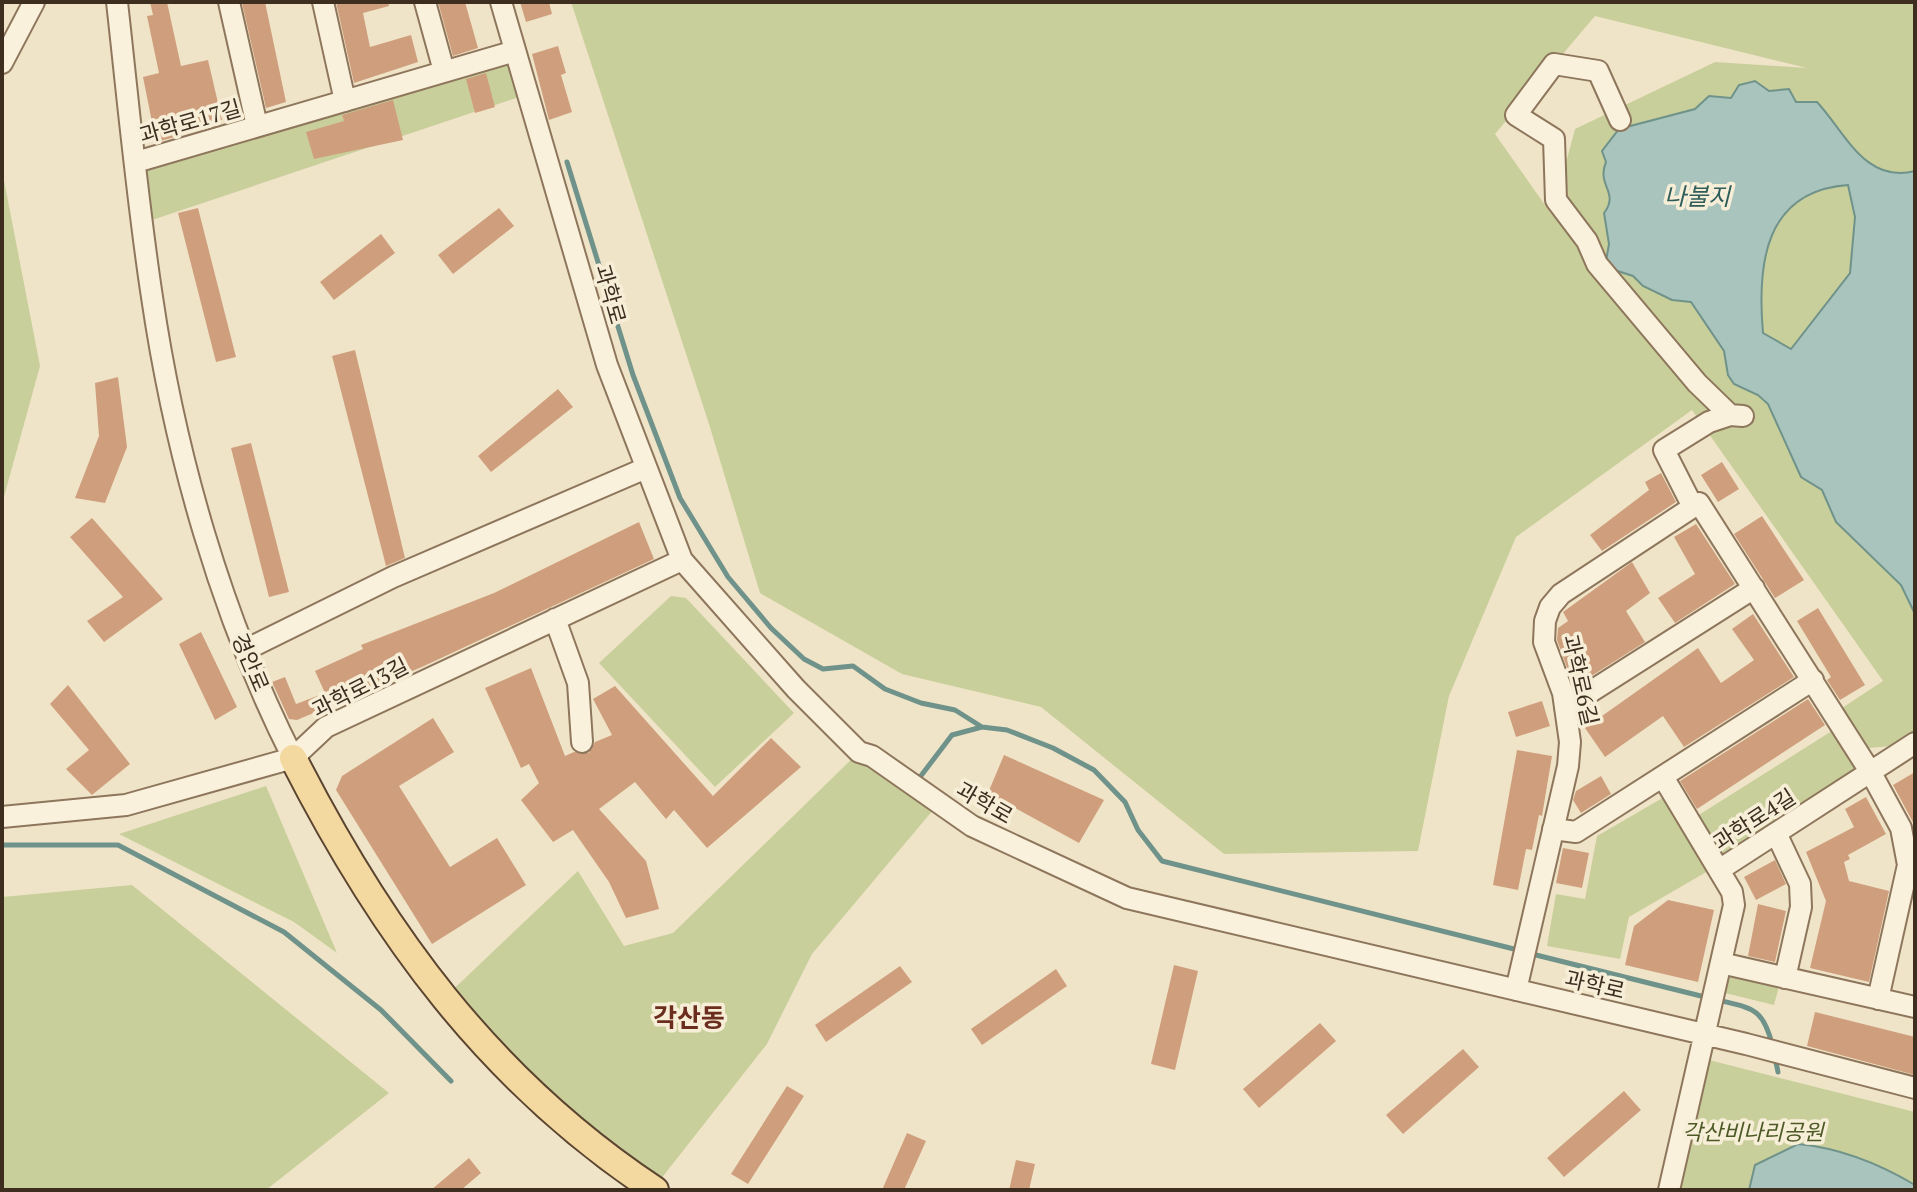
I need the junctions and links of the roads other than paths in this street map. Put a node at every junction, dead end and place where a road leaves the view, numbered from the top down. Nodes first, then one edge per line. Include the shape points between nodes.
1 (34, 2) edge
2 (117, 2) edge
3 (229, 2) edge
4 (323, 2) edge
5 (425, 2) edge
6 (501, 2) edge
7 (515, 51) junction
8 (2, 63) edge
9 (444, 71) junction
10 (345, 101) junction
11 (1620, 120) dead end
12 (257, 126) junction
13 (136, 162) junction
14 (646, 468) junction
15 (1696, 505) junction
16 (682, 560) junction
17 (1754, 588) junction
18 (555, 619) junction
19 (245, 650) junction
20 (1813, 680) junction
21 (1565, 708) junction
22 (582, 742) dead end
23 (1915, 743) edge
24 (293, 758) junction
25 (1871, 773) junction
26 (1663, 777) junction
27 (2, 817) edge
28 (1553, 829) junction
29 (1776, 833) junction
30 (1719, 870) junction
31 (1721, 963) junction
32 (1785, 978) junction
33 (1516, 990) junction
34 (1878, 999) junction
35 (1915, 1007) edge
36 (1705, 1035) junction
37 (1915, 1088) edge
38 (655, 1190) edge
39 (1669, 1190) edge

1 - 8 street
2 - 13 street, 경안로
3 - 12 street, 과학로17길
4 - 10 street
5 - 9 street
6 - 7 street, 과학로
7 - 9 street, 과학로17길
7 - 14 street, 과학로 via 607,365
9 - 10 street, 과학로17길
10 - 12 street, 과학로17길
11 - 15 street via 1598,71 1554,64 1516,115 1554,139 1556,200 1597,264 1697,383 1736,416 1709,422 1664,450
12 - 13 street, 과학로17길
13 - 19 street, 경안로 via 152,299 178,425 203,525
14 - 16 street, 과학로
14 - 19 street via 393,577
15 - 17 street
15 - 21 street, 과학로6길 via 1561,594 1550,607 1544,642
16 - 18 street, 과학로13길
16 - 33 street, 과학로 via 859,752 972,826 1127,898
17 - 20 street
17 - 21 street
18 - 22 street via 578,683
18 - 24 street, 과학로13길 via 326,727
19 - 24 street, 경안로
20 - 25 street
20 - 26 street
21 - 28 street, 과학로6길 via 1568,766
23 - 25 street, 과학로4길
24 - 27 street, 과학로13길 via 126,805
24 - 38 main road, 경안로 via 335,840 454,1013 532,1092
25 - 29 street, 과학로4길
25 - 34 street via 1901,828 1908,865
26 - 28 street via 1576,832
26 - 30 street
28 - 33 street, 과학로6길
29 - 30 street, 과학로4길
29 - 32 street via 1800,884 1801,907
30 - 31 street, 과학로4길 via 1734,905
31 - 32 street
31 - 36 street, 과학로4길
32 - 34 street
33 - 36 street, 과학로
34 - 35 street
36 - 37 street, 과학로
36 - 39 street

